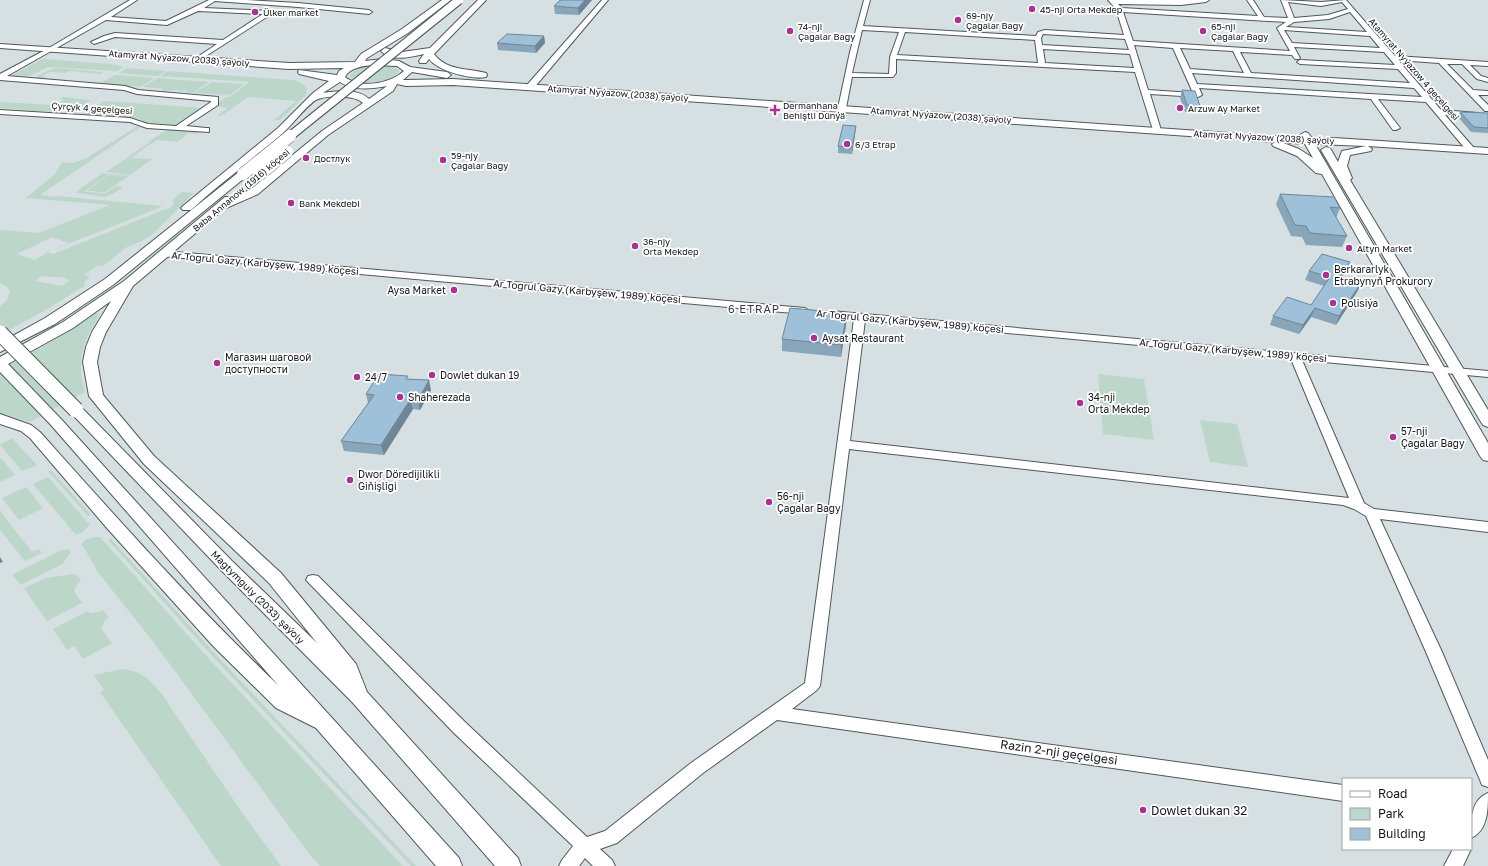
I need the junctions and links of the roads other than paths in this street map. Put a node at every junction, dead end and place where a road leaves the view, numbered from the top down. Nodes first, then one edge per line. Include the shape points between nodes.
1 (134, 0) edge
2 (214, 0) edge
3 (448, 0) edge
4 (458, 0) edge
5 (471, 0) edge
6 (482, 0) edge
7 (604, 0) edge
8 (867, 0) edge
9 (1206, 0) edge
10 (1250, 0) edge
11 (1284, 0) edge
12 (1343, 0) edge
13 (1112, 1) edge
14 (1156, 1) edge
15 (286, 4) junction
16 (197, 9) junction
17 (1120, 10) junction
18 (1351, 10) junction
19 (369, 12) dead end
20 (270, 13) junction
21 (104, 18) junction
22 (1262, 18) junction
23 (1292, 20) junction
24 (140, 22) junction
25 (860, 28) junction
26 (1280, 28) junction
27 (903, 30) junction
28 (1371, 34) junction
29 (115, 35) junction
30 (1038, 38) junction
31 (1128, 40) junction
32 (94, 42) dead end
33 (224, 42) junction
34 (385, 44) junction
35 (1290, 45) junction
36 (0, 46) edge
37 (1176, 46) junction
38 (1039, 47) junction
39 (1235, 49) junction
40 (1384, 50) junction
41 (0, 51) edge
42 (372, 51) junction
43 (47, 52) junction
44 (431, 52) junction
45 (1132, 52) junction
46 (1294, 53) junction
47 (893, 57) junction
48 (1392, 58) junction
49 (198, 59) junction
50 (144, 60) junction
51 (1441, 61) junction
52 (1463, 62) junction
53 (1487, 64) edge
54 (358, 65) junction
55 (1042, 65) junction
56 (1400, 67) junction
57 (408, 69) junction
58 (1137, 70) junction
59 (1305, 70) junction
60 (1188, 71) junction
61 (276, 74) dead end
62 (848, 75) junction
63 (1253, 75) junction
64 (294, 76) dead end
65 (0, 77) edge
66 (340, 78) junction
67 (1488, 80) edge
68 (394, 82) junction
69 (532, 84) junction
70 (1194, 86) junction
71 (1416, 86) junction
72 (313, 90) junction
73 (1264, 90) junction
74 (1144, 92) junction
75 (1471, 92) junction
76 (1488, 93) edge
77 (379, 96) junction
78 (1373, 97) junction
79 (1429, 100) junction
80 (368, 103) junction
81 (344, 105) dead end
82 (843, 106) junction
83 (1488, 108) edge
84 (0, 112) edge
85 (1440, 112) junction
86 (1488, 115) edge
87 (1156, 127) junction
88 (178, 128) junction
89 (1396, 128) dead end
90 (206, 130) dead end
91 (1313, 138) junction
92 (295, 145) dead end
93 (1488, 146) edge
94 (1468, 147) junction
95 (1488, 151) edge
96 (1337, 189) junction
97 (1351, 190) junction
98 (222, 206) junction
99 (147, 252) junction
100 (164, 254) junction
101 (128, 284) junction
102 (860, 316) junction
103 (0, 333) edge
104 (0, 348) edge
105 (1295, 356) junction
106 (0, 364) edge
107 (1440, 370) junction
108 (1458, 371) junction
109 (1488, 374) edge
110 (0, 419) edge
111 (1488, 422) edge
112 (843, 444) junction
113 (1488, 456) edge
114 (1365, 509) junction
115 (1488, 527) edge
116 (313, 580) dead end
117 (360, 698) junction
118 (774, 713) junction
119 (326, 725) junction
120 (1488, 780) edge
121 (1342, 793) edge
122 (1480, 808) edge
123 (1472, 828) edge
124 (584, 846) junction
125 (1461, 850) edge
126 (451, 866) edge
127 (510, 866) edge
128 (568, 866) edge
129 (606, 866) edge
130 (1453, 866) edge

1 - 21 street
2 - 15 street
2 - 16 street
3 - 34 main road
4 - 99 main road, Baba Annanow (1916) köçesi, bridge
5 - 81 main road
6 - 44 main road
7 - 69 street
8 - 25 street
9 - 14 street via 1181,3
10 - 22 street
11 - 12 street via 1321,4
11 - 23 street
12 - 18 street, Atamyrat Nyýazow 4 geçelgesi
13 - 14 street
13 - 17 street
15 - 19 street
15 - 20 street
16 - 20 street
16 - 24 street via 167,23
17 - 22 street
17 - 31 street
18 - 23 street via 1329,17
18 - 28 street, Atamyrat Nyýazow 4 geçelgesi
20 - 33 street
21 - 24 street
21 - 43 street
22 - 23 street
23 - 26 street
24 - 29 street
25 - 27 street
25 - 62 street
26 - 28 street
26 - 35 street
27 - 30 street
27 - 47 street
28 - 40 street, Atamyrat Nyýazow 4 geçelgesi
29 - 32 street
29 - 33 street
30 - 31 street via 1040,33 1045,32
30 - 38 street
31 - 37 street
31 - 45 street
33 - 49 street
34 - 42 main road
34 - 44 main road via 385,51 399,54
35 - 40 street
35 - 46 street
36 - 43 main road, Atamyrat Nyýazow (2038) şaýoly
37 - 39 street
37 - 60 street
38 - 45 street
38 - 55 street
39 - 46 street
39 - 63 street
40 - 48 street, Atamyrat Nyýazow 4 geçelgesi
41 - 43 main road, Atamyrat Nyýazow (2038) şaýoly
42 - 49 main road via 352,57 313,62
42 - 54 main road via 362,58
43 - 49 main road, Atamyrat Nyýazow (2038) şaýoly
43 - 50 main road, Atamyrat Nyýazow (2038) şaýoly
43 - 65 street
44 - 57 main road via 419,65
44 - 69 main road via 440,66 452,70
45 - 58 street
46 - 59 street
47 - 55 street
47 - 62 street via 893,73 890,76
48 - 51 street
48 - 56 street, Atamyrat Nyýazow 4 geçelgesi
49 - 54 main road, Atamyrat Nyýazow (2038) şaýoly via 290,66
50 - 61 main road via 165,66
50 - 66 main road, Atamyrat Nyýazow (2038) şaýoly via 269,69
51 - 52 street
51 - 75 street
52 - 53 street
52 - 67 street via 1479,78
54 - 57 main road, Atamyrat Nyýazow (2038) şaýoly via 389,62 403,65
54 - 66 main road via 344,71
55 - 58 street
56 - 59 street
56 - 71 street, Atamyrat Nyýazow 4 geçelgesi
57 - 68 main road via 405,76
57 - 69 main road, Atamyrat Nyýazow (2038) şaýoly
58 - 74 street
59 - 63 street
59 - 71 street
60 - 63 street
60 - 70 street
62 - 82 street
63 - 73 street
64 - 72 main road
65 - 88 street via 215,99 215,103
66 - 68 main road, Atamyrat Nyýazow (2038) şaýoly via 347,83 360,86
66 - 72 main road
68 - 69 main road, Atamyrat Nyýazow (2038) şaýoly
68 - 77 main road via 390,89
69 - 77 main road via 504,89 432,86
69 - 82 main road, Atamyrat Nyýazow (2038) şaýoly
70 - 73 street
70 - 74 street via 1198,95
71 - 79 street, Atamyrat Nyýazow 4 geçelgesi
72 - 80 main road via 352,95 363,98
72 - 99 main road via 280,130 198,197
73 - 78 street
74 - 87 street
75 - 76 street
75 - 83 street
77 - 80 main road
78 - 79 street
78 - 89 street
79 - 85 street, Atamyrat Nyýazow 4 geçelgesi
80 - 98 main road via 326,133 254,192
82 - 87 main road, Atamyrat Nyýazow (2038) şaýoly
84 - 88 street, Çyrçyk 4 geçelgesi via 130,120 147,126
85 - 86 street
85 - 94 street, Atamyrat Nyýazow 4 geçelgesi
87 - 91 main road, Atamyrat Nyýazow (2038) şaýoly
87 - 96 main road via 1265,141 1290,148 1309,159
88 - 90 street, Çyrçyk 4 geçelgesi
91 - 94 main road, Atamyrat Nyýazow (2038) şaýoly
91 - 96 main road
91 - 97 main road
92 - 98 main road, Baba Annanow (1916) köçesi, bridge
93 - 94 main road, Atamyrat Nyýazow (2038) şaýoly
94 - 95 main road, Atamyrat Nyýazow (2038) şaýoly
94 - 97 main road via 1365,149 1346,152 1342,166
96 - 107 main road
97 - 108 main road
98 - 100 main road, Baba Annanow (1916) köçesi
99 - 104 main road, Baba Annanow (1916) köçesi via 70,309
100 - 101 main road, Baba Annanow (1916) köçesi
100 - 102 street, Ar Togrul Gazy (Karbyşew, 1989) köçesi
101 - 106 main road, Baba Annanow (1916) köçesi via 68,325
101 - 117 main road via 99,332 93,347 90,373 96,396 149,460 275,578 349,669
102 - 105 street, Ar Togrul Gazy (Karbyşew, 1989) köçesi
102 - 112 street
103 - 117 main road, Magtymguly (2033) şaýoly, bridge via 226,565
105 - 107 street, Ar Togrul Gazy (Karbyşew, 1989) köçesi
105 - 114 street
106 - 119 main road via 56,422
107 - 108 street, Ar Togrul Gazy (Karbyşew, 1989) köçesi
107 - 113 main road
108 - 109 street, Ar Togrul Gazy (Karbyşew, 1989) köçesi
108 - 111 main road
110 - 119 main road via 26,428 35,435 221,642 283,702
112 - 114 street via 1344,501
112 - 118 street via 812,686
114 - 115 street
114 - 120 street via 1434,652
116 - 124 street via 460,728
117 - 127 main road, Magtymguly (2033) şaýoly
118 - 121 street, Razin 2-nji geçelgesi
118 - 124 street via 698,768 611,837
119 - 126 main road
122 - 123 street
124 - 128 street
124 - 129 street
125 - 130 street

